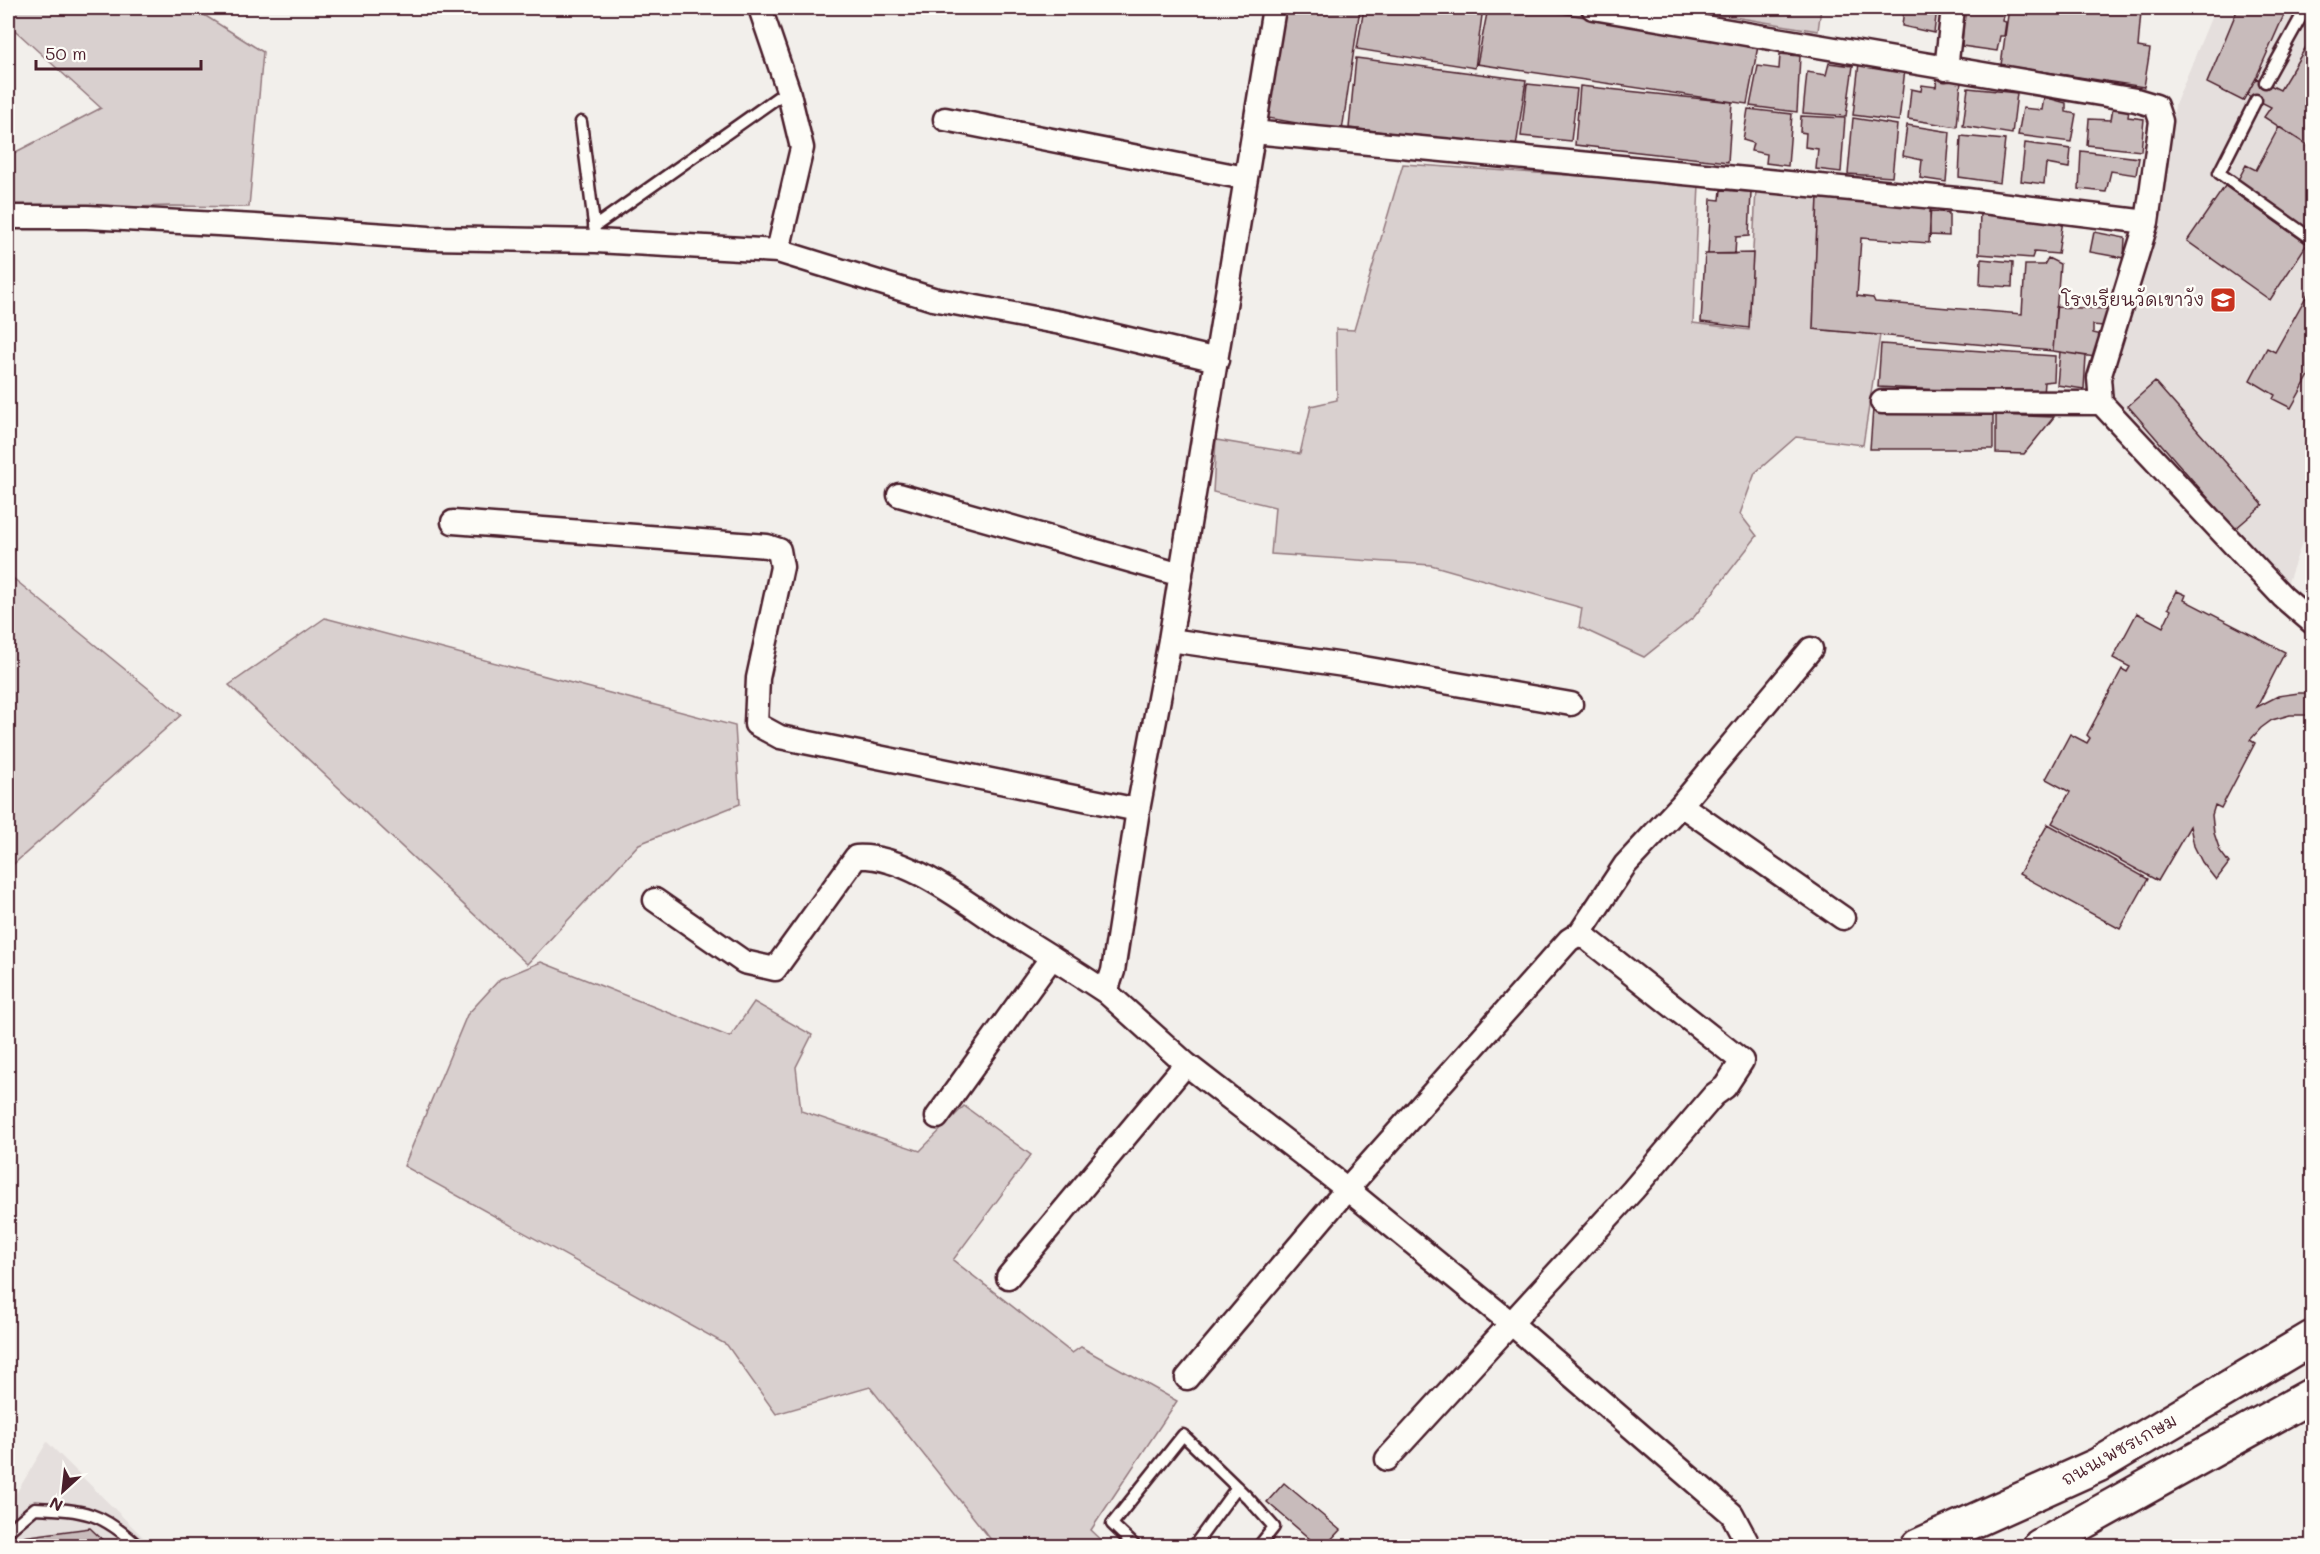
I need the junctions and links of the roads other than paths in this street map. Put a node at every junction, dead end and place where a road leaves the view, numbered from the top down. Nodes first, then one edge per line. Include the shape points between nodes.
1 (760, 8) edge
2 (1274, 8) edge
3 (1593, 8) edge
4 (1953, 8) edge
5 (2306, 8) edge
6 (1946, 69) junction
7 (2265, 82) dead end
8 (788, 90) junction
9 (2256, 100) dead end
10 (945, 119) dead end
11 (581, 122) dead end
12 (1253, 132) junction
13 (1245, 178) junction
14 (8, 218) edge
15 (2147, 222) junction
16 (595, 234) junction
17 (2313, 239) edge
18 (778, 251) junction
19 (1216, 360) junction
20 (1882, 402) dead end
21 (2101, 403) junction
22 (899, 495) dead end
23 (453, 522) dead end
24 (1181, 575) junction
25 (2313, 622) edge
26 (1170, 640) junction
27 (1811, 649) dead end
28 (1571, 704) dead end
29 (1681, 805) junction
30 (1138, 810) junction
31 (655, 900) dead end
32 (1844, 918) dead end
33 (1580, 933) junction
34 (1052, 957) junction
35 (1106, 992) junction
36 (1186, 1064) junction
37 (936, 1117) dead end
38 (1347, 1189) junction
39 (1008, 1277) dead end
40 (1512, 1324) junction
41 (2313, 1338) edge
42 (1187, 1378) dead end
43 (2312, 1395) edge
44 (1387, 1459) dead end
45 (1237, 1487) junction
46 (8, 1531) edge
47 (2050, 1545) edge
48 (138, 1546) edge
49 (1135, 1546) edge
50 (1194, 1546) edge
51 (1259, 1546) edge
52 (1749, 1546) edge
53 (1917, 1546) edge

1 - 8 street
2 - 12 street
3 - 6 street
4 - 6 street
5 - 7 lane
6 - 15 street via 2156,106 2161,121
8 - 16 lane
8 - 18 street via 802,147
9 - 17 lane via 2218,173
10 - 13 street
11 - 16 lane
12 - 13 street
12 - 15 street via 1967,200
13 - 19 street
14 - 16 street via 98,218 429,238
15 - 21 street via 2099,378
16 - 18 street
18 - 19 street via 933,298
19 - 24 street
20 - 21 street
21 - 25 street via 2283,597
22 - 24 street
23 - 30 street via 779,550 782,567 758,678 756,724 780,737
24 - 26 street
26 - 28 street
26 - 30 street
27 - 29 street
29 - 32 street
29 - 33 street via 1625,865
30 - 35 street via 1113,971
31 - 34 street via 744,962 775,969 856,857 869,856 906,868 941,887
33 - 38 street via 1569,940
33 - 40 street via 1742,1061 1725,1087
34 - 35 street
34 - 37 street
35 - 36 street
36 - 38 street
36 - 39 street
38 - 40 street
38 - 42 street
40 - 44 street
40 - 52 street via 1732,1514
41 - 53 highway, ถนนเพชรเกษม via 2098,1465
43 - 47 highway
45 - 49 lane via 1182,1435 1112,1524
45 - 50 lane
45 - 51 lane via 1274,1527
46 - 48 lane via 35,1508 60,1509 93,1514 118,1528

